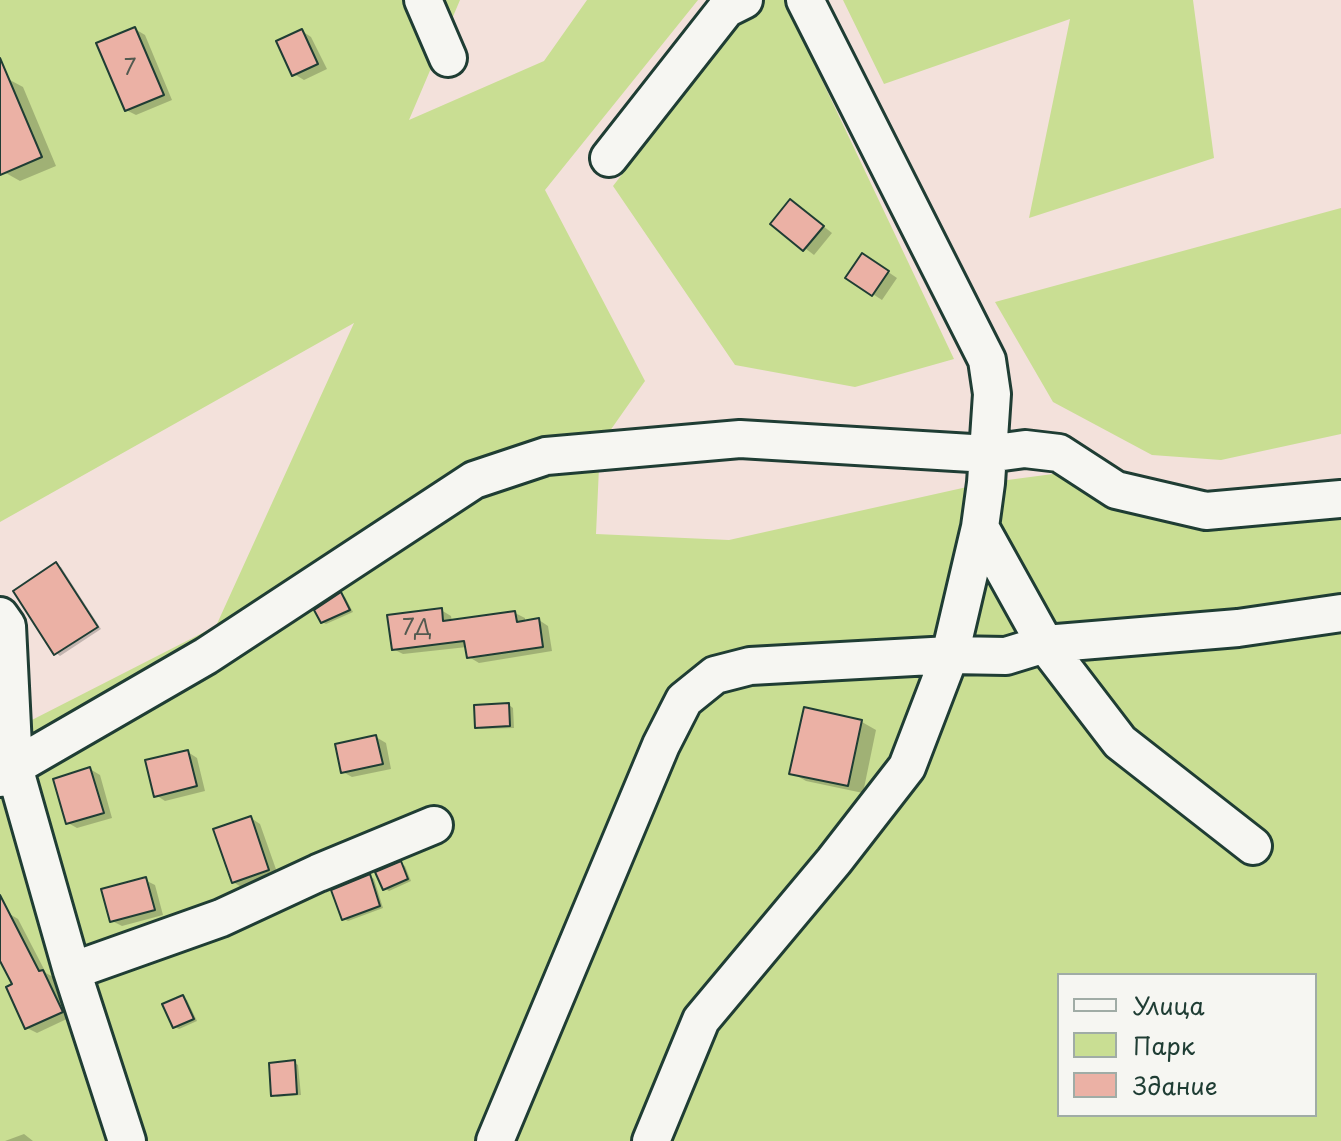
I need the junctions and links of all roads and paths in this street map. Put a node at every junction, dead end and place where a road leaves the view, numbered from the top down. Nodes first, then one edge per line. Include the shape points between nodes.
1 (423, 0) edge
2 (744, 0) edge
3 (805, 0) edge
4 (448, 58) dead end
5 (609, 158) dead end
6 (987, 468) junction
7 (1341, 499) edge
8 (980, 527) junction
9 (1341, 613) edge
10 (0, 616) edge
11 (1045, 644) junction
12 (950, 655) junction
13 (7, 773) edge
14 (434, 825) dead end
15 (1253, 846) dead end
16 (72, 971) junction
17 (127, 1141) edge
18 (495, 1141) edge
19 (651, 1141) edge

1 - 4 street
2 - 5 street via 726,9
3 - 6 street via 987,360 992,394
6 - 7 street via 1025,449 1059,453 1116,490 1206,511
6 - 8 street
6 - 13 street via 740,439 546,456 474,480 206,656
8 - 11 street
8 - 12 street
9 - 11 street via 1238,628
10 - 13 street via 7,626
11 - 12 street via 1006,656
11 - 15 street via 1120,742
12 - 18 street via 750,666 715,675 684,700
12 - 19 street via 907,767 701,1020
13 - 16 street
14 - 16 street via 221,918
16 - 17 street

